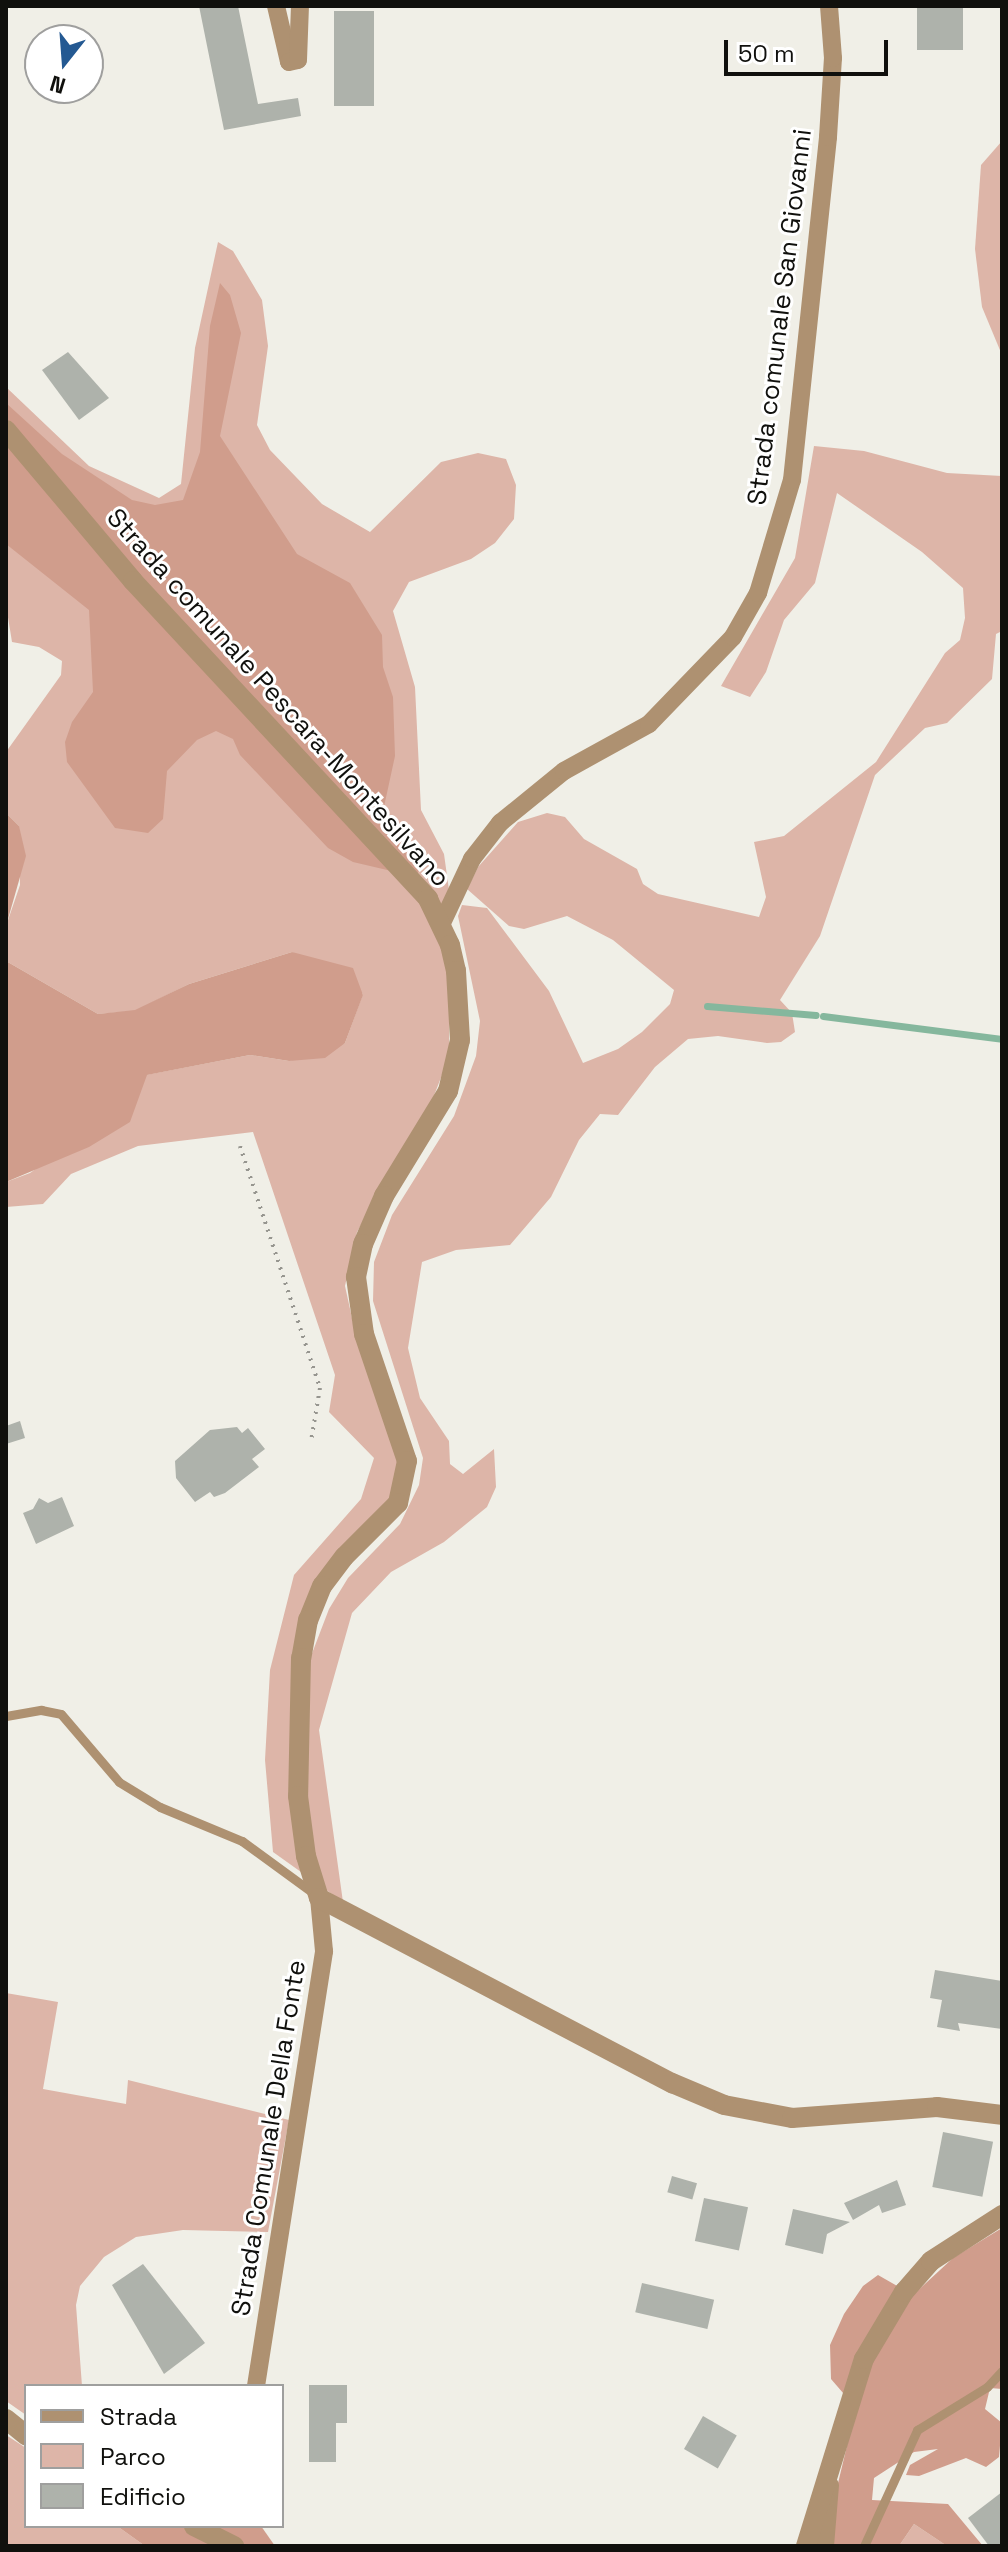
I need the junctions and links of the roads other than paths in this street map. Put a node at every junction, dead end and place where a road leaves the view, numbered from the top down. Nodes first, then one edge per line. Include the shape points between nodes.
1 (276, 6) edge
2 (300, 6) edge
3 (829, 6) edge
4 (6, 430) edge
5 (442, 923) junction
6 (6, 1716) edge
7 (319, 1898) junction
8 (1002, 2115) edge
9 (1002, 2215) edge
10 (1002, 2371) edge
11 (256, 2384) edge
12 (6, 2419) edge
13 (24, 2433) edge
14 (831, 2471) junction
15 (199, 2528) edge
16 (229, 2540) edge
17 (806, 2546) edge
18 (825, 2546) edge
19 (864, 2546) edge

1 - 2 street via 289,62 298,60
3 - 5 street, Strada comunale San Giovanni via 833,58 828,137 792,480 758,593 733,637 649,724 564,771 500,823 472,859
4 - 5 street, Strada comunale Pescara-Montesilvano via 222,680 407,875
5 - 7 street, Strada comunale Pescara-Montesilvano via 461,1009 455,1065 437,1116 373,1219 356,1277 364,1334 407,1461 403,1488 388,1516 322,1586 301,1658 299,1810
6 - 7 lane via 41,1710 61,1714 119,1782 160,1807 242,1841
7 - 8 street via 672,2083 724,2105 792,2118 948,2107
7 - 11 street, Strada Comunale Della Fonte via 324,1951
9 - 14 street via 943,2252 904,2292 864,2359
10 - 19 lane via 987,2387 917,2430
12 - 13 street
14 - 17 street
14 - 18 street
15 - 16 street

